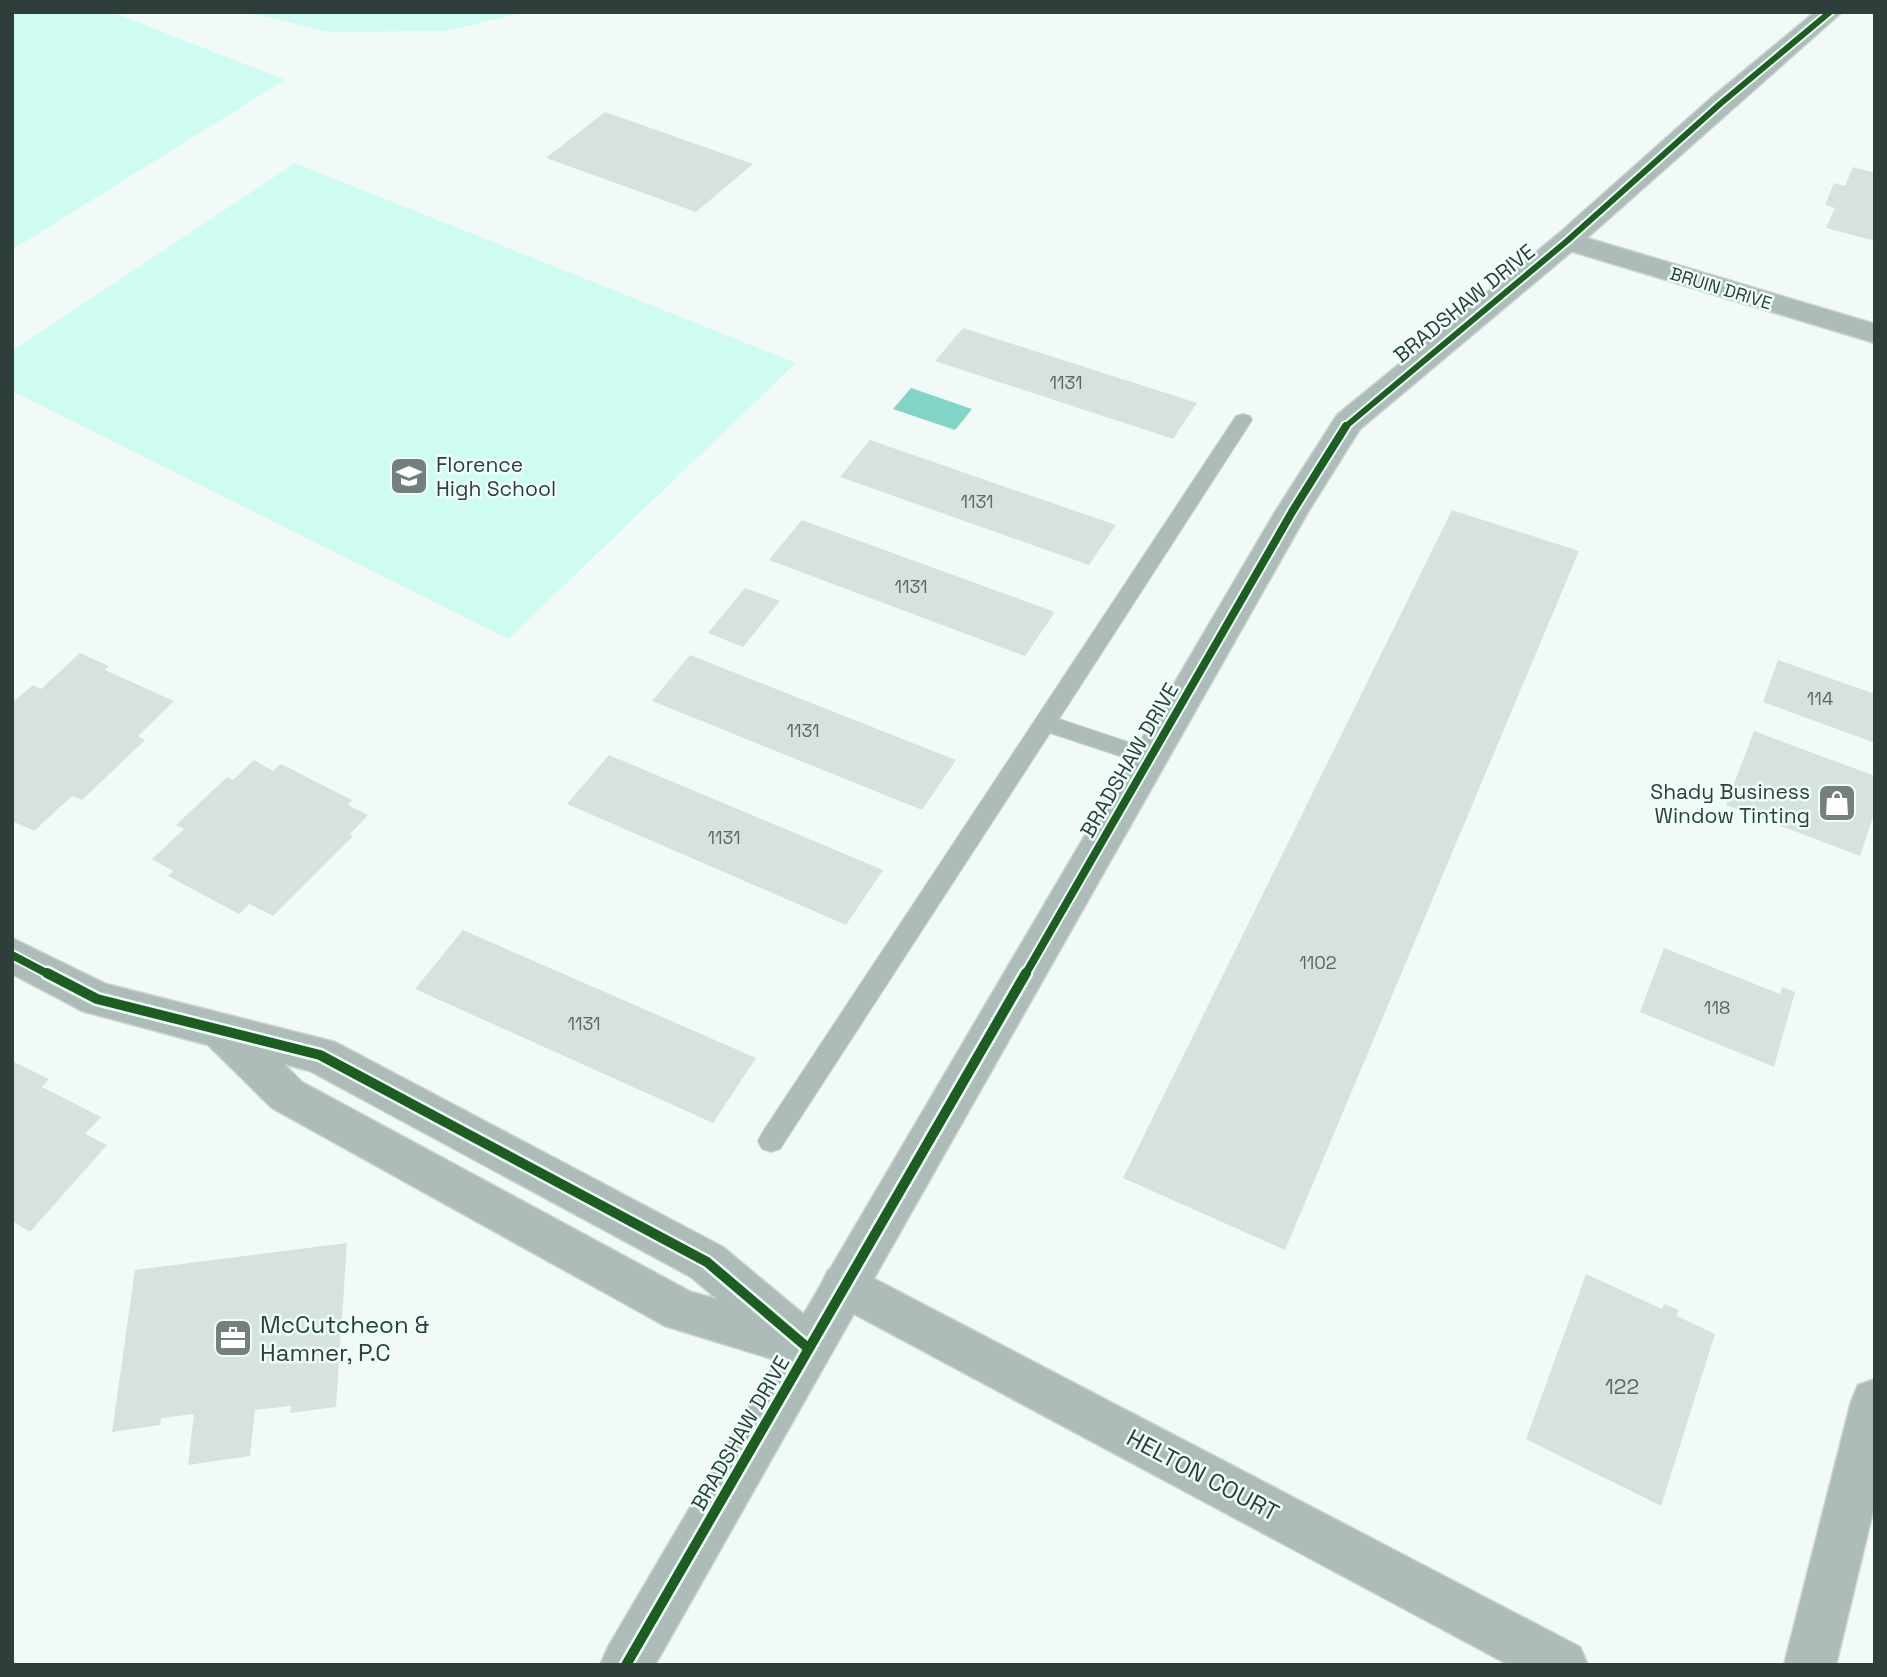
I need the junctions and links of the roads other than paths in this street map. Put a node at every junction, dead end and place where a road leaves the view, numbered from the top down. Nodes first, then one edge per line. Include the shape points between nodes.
1 (1829, 12) edge
2 (1567, 241) junction
3 (1875, 334) edge
4 (1243, 419) dead end
5 (1043, 723) junction
6 (1150, 758) junction
7 (12, 955) edge
8 (771, 1141) dead end
9 (844, 1285) junction
10 (808, 1348) junction
11 (1875, 1402) edge
12 (626, 1665) edge
13 (1562, 1665) edge
14 (1810, 1665) edge

1 - 2 street, BRADSHAW DRIVE
2 - 3 street, BRUIN DRIVE
2 - 6 street, BRADSHAW DRIVE via 1348,422
4 - 5 lane
5 - 6 lane
5 - 8 lane
6 - 9 street, BRADSHAW DRIVE
7 - 10 street via 97,999 221,1030 287,1095 681,1311
9 - 10 street, BRADSHAW DRIVE
9 - 13 street, HELTON COURT
10 - 12 street, BRADSHAW DRIVE
11 - 14 street

